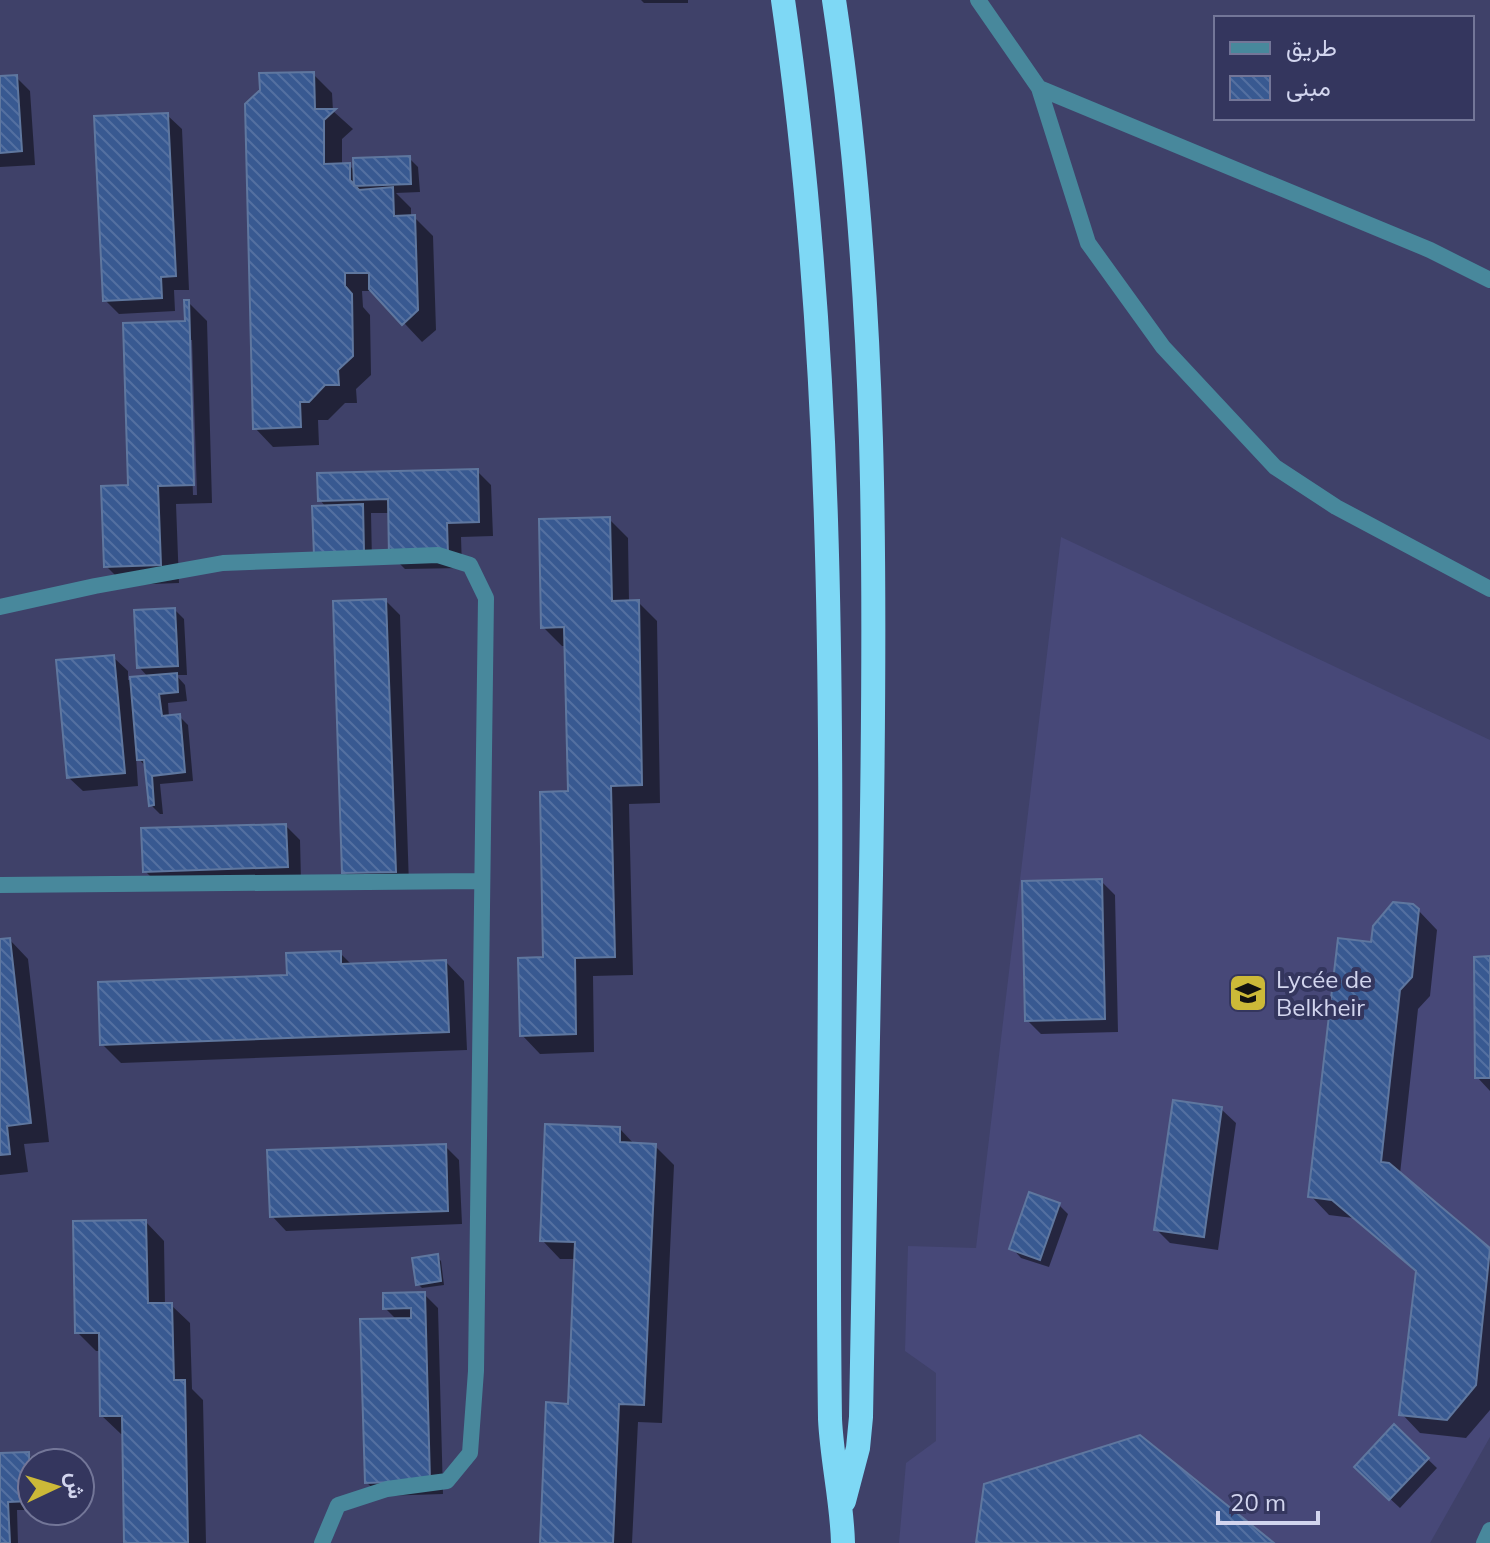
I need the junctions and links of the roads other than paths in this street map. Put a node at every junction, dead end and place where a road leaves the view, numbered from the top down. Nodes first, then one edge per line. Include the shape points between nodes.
1 (783, 0) edge
2 (834, 0) edge
3 (978, 0) edge
4 (1039, 88) junction
5 (1490, 280) edge
6 (1490, 589) edge
7 (0, 607) edge
8 (481, 881) junction
9 (0, 885) edge
10 (842, 1507) junction
11 (1490, 1530) edge
12 (322, 1543) edge
13 (843, 1543) edge
14 (1484, 1543) edge

1 - 10 highway via 805,179 827,489 830,1419
2 - 10 highway via 867,332 875,640 861,1417
3 - 4 street
4 - 5 street via 1430,250
4 - 6 street via 1088,243 1163,347 1275,467 1336,507
7 - 8 street via 223,563 438,555 470,565 486,598
8 - 9 street
8 - 12 street via 476,1371 470,1453 447,1481 387,1489 338,1505
10 - 13 highway
11 - 14 street

